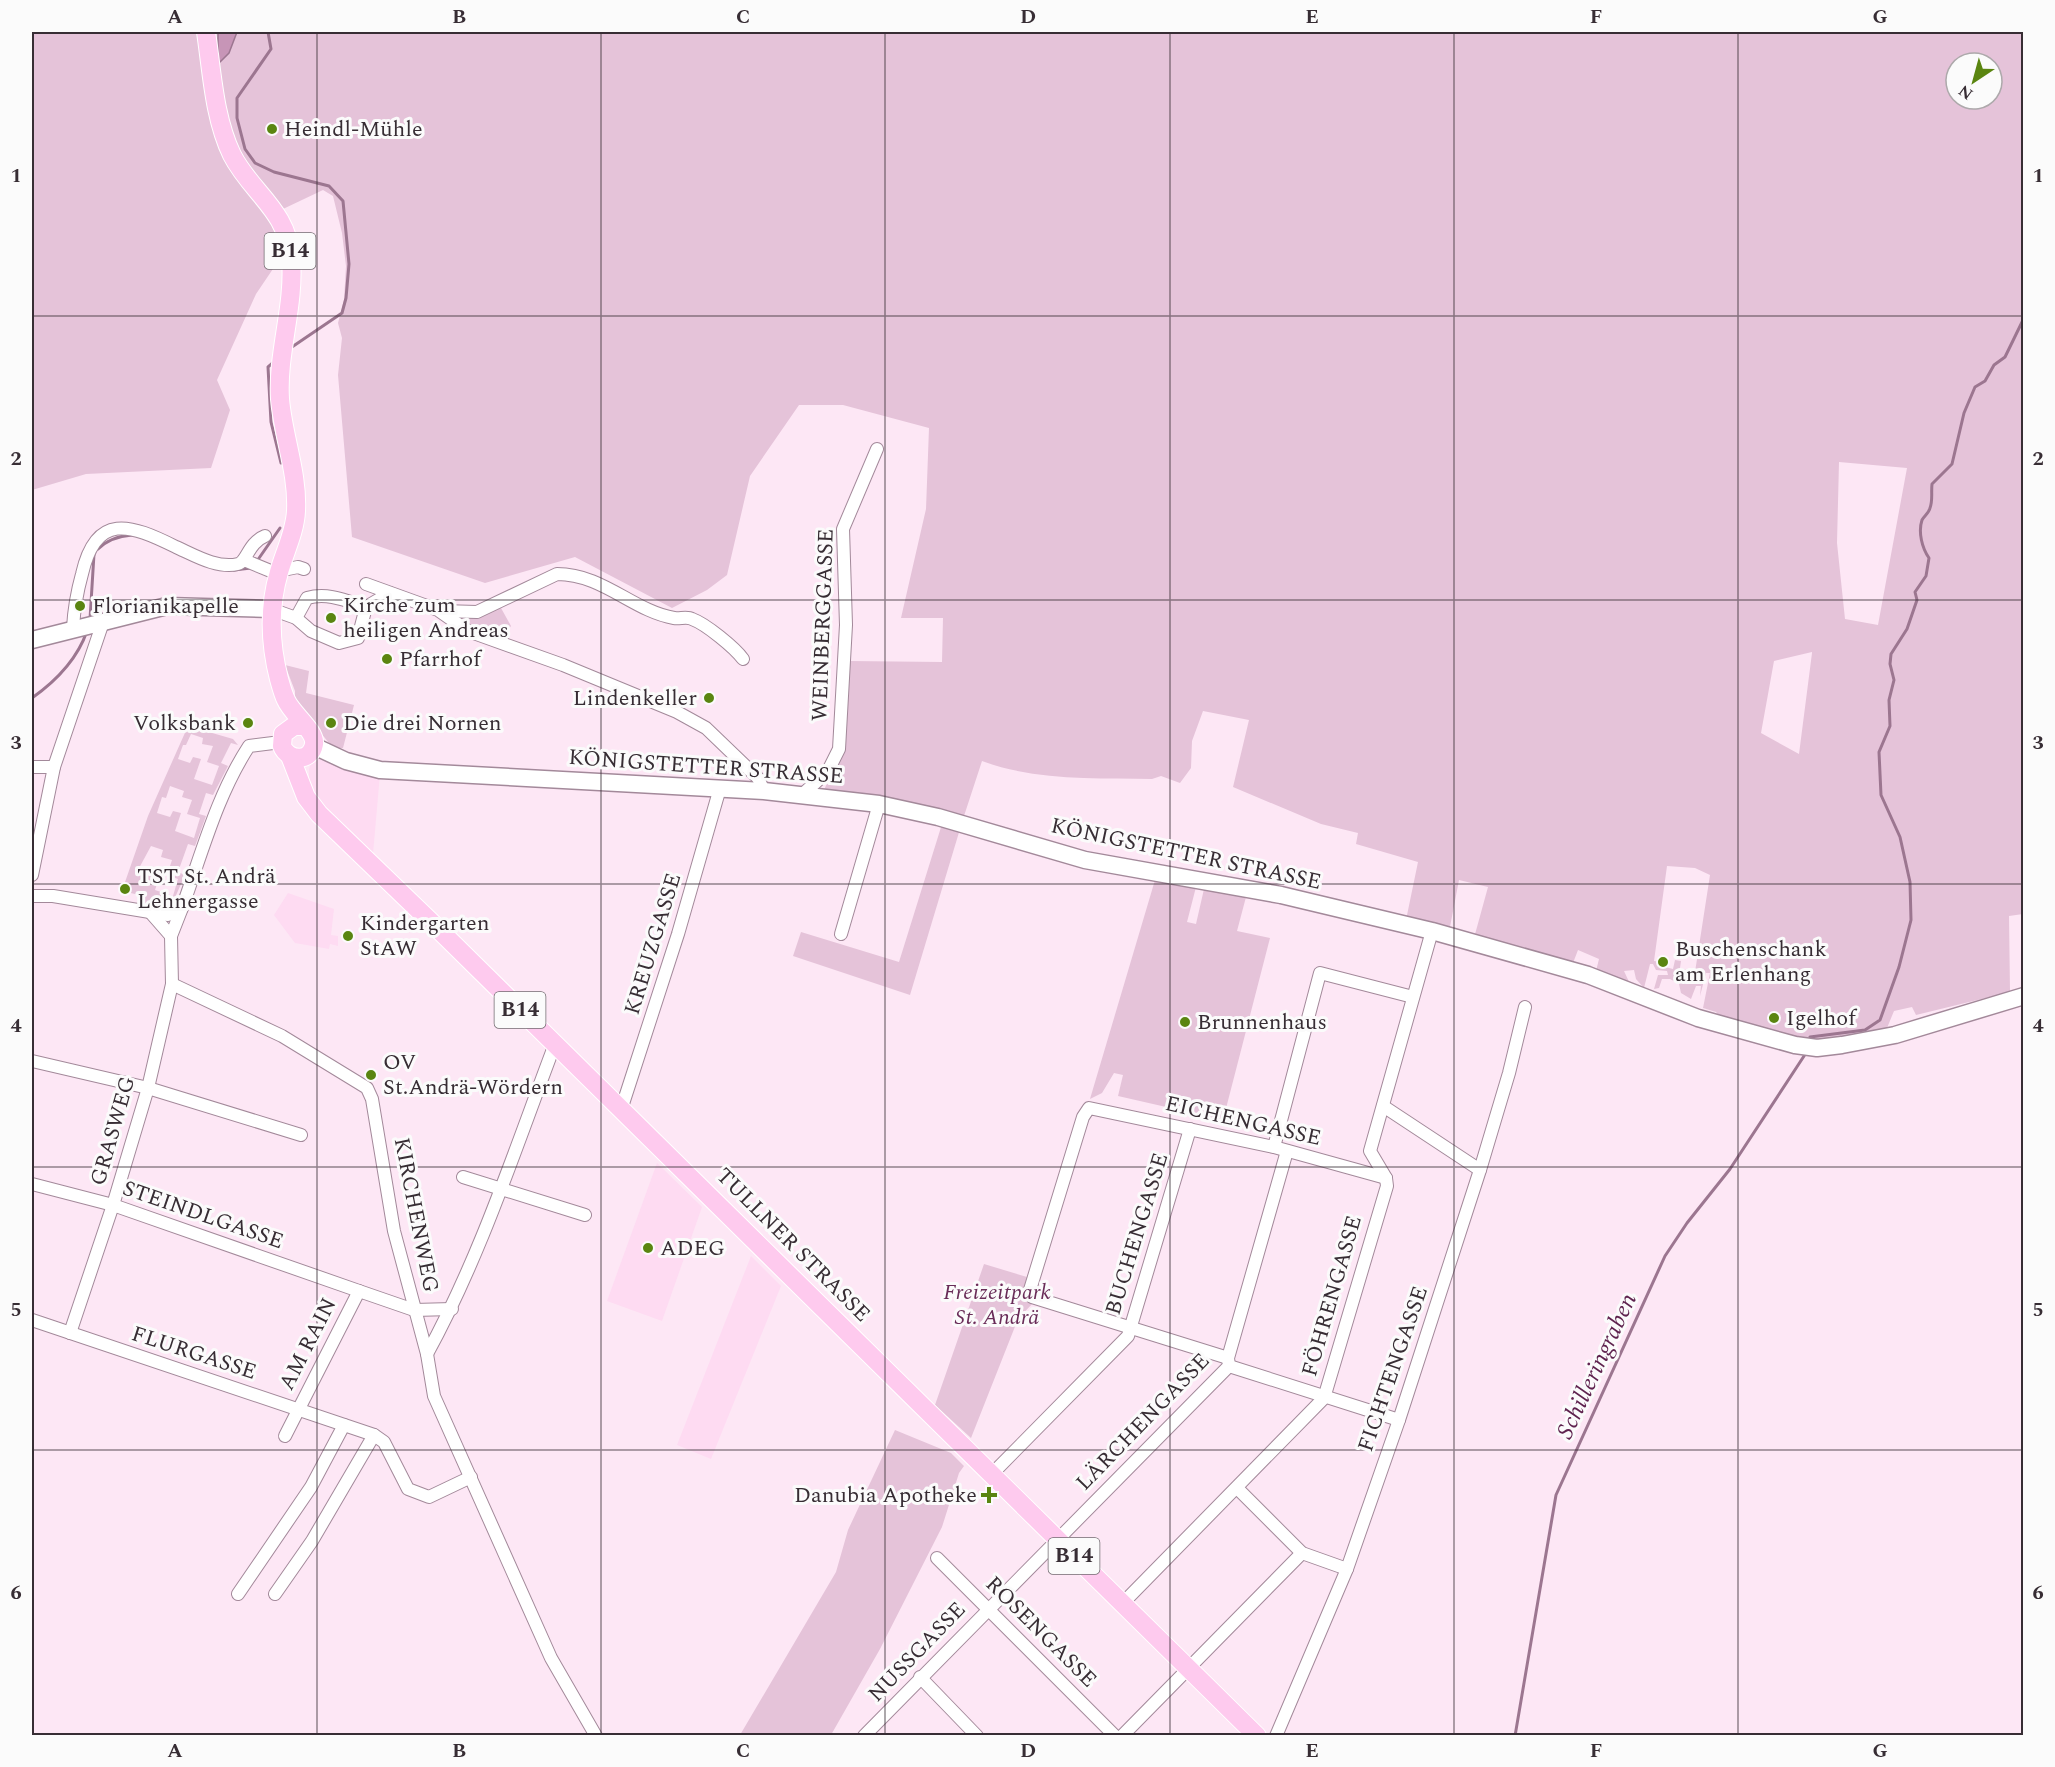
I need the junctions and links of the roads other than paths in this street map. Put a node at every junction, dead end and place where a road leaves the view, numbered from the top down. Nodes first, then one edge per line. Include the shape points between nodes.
1 (206, 32) edge
2 (877, 449) dead end
3 (265, 536) dead end
4 (252, 563) junction
5 (304, 569) dead end
6 (279, 572) junction
7 (366, 585) dead end
8 (390, 593) junction
9 (366, 608) junction
10 (271, 609) junction
11 (438, 610) junction
12 (296, 618) junction
13 (99, 623) junction
14 (72, 628) junction
15 (32, 640) edge
16 (743, 659) dead end
17 (297, 743) junction
18 (32, 767) edge
19 (54, 767) junction
20 (720, 788) junction
21 (764, 791) junction
22 (803, 794) junction
23 (879, 804) junction
24 (32, 876) edge
25 (32, 896) edge
26 (182, 908) junction
27 (150, 912) junction
28 (1432, 931) junction
29 (841, 934) dead end
30 (171, 936) junction
31 (172, 984) junction
32 (2024, 996) edge
33 (1413, 997) junction
34 (1525, 1007) dead end
35 (555, 1044) junction
36 (32, 1061) edge
37 (148, 1088) junction
38 (1383, 1106) junction
39 (621, 1110) junction
40 (1191, 1129) junction
41 (301, 1135) dead end
42 (1274, 1147) junction
43 (1287, 1151) junction
44 (1480, 1170) junction
45 (463, 1177) dead end
46 (1386, 1178) junction
47 (32, 1184) edge
48 (503, 1190) junction
49 (113, 1205) junction
50 (585, 1215) dead end
51 (358, 1291) junction
52 (452, 1309) junction
53 (414, 1310) junction
54 (32, 1320) edge
55 (1132, 1328) junction
56 (70, 1333) junction
57 (426, 1354) junction
58 (1228, 1362) junction
59 (1324, 1398) junction
60 (298, 1409) junction
61 (1399, 1420) junction
62 (344, 1425) junction
63 (374, 1435) junction
64 (285, 1436) dead end
65 (991, 1475) junction
66 (471, 1477) junction
67 (1238, 1489) junction
68 (1058, 1539) junction
69 (1302, 1553) junction
70 (937, 1558) dead end
71 (1347, 1569) junction
72 (1024, 1572) joint
73 (238, 1594) dead end
74 (275, 1594) dead end
75 (1122, 1604) junction
76 (988, 1609) junction
77 (1188, 1669) junction
78 (920, 1677) junction
79 (596, 1736) edge
80 (864, 1736) edge
81 (977, 1736) edge
82 (1115, 1736) edge
83 (1122, 1736) edge
84 (1257, 1736) edge
85 (1276, 1736) edge

1 - 6 main road, B14 via 229,147 239,166 274,209 288,242 291,275 280,359 280,399 296,510
2 - 22 street, WEINBERGGASSE via 843,529 846,625 839,749 828,771
3 - 4 street via 251,544
4 - 6 street
4 - 14 street via 218,563 133,530 107,531 98,536 86,553
5 - 6 street
6 - 10 main road, B14
7 - 8 street
8 - 9 street
8 - 11 street
9 - 12 street via 333,597 315,596 307,598
9 - 12 street via 358,638 339,643 311,631
10 - 12 street
10 - 13 main road via 167,606
10 - 17 main road, B14 via 275,659
11 - 16 street via 477,612 557,574 569,574 674,618 692,618 738,651
11 - 21 street via 468,631 633,693 706,728 758,778
13 - 14 main road
13 - 19 street
14 - 15 main road
17 - 20 main road, KÖNIGSTETTER STRASSE via 380,770
17 - 26 street, GRASWEG via 249,746 223,794
17 - 35 main road, TULLNER STRASSE / B14 via 302,785 319,814
18 - 19 street
19 - 24 street
20 - 21 main road, KÖNIGSTETTER STRASSE
20 - 39 street, KREUZGASSE
21 - 22 main road, KÖNIGSTETTER STRASSE
22 - 23 main road, KÖNIGSTETTER STRASSE
23 - 28 main road, KÖNIGSTETTER STRASSE via 1085,860 1262,891
23 - 29 street
25 - 27 street
26 - 27 street via 168,915
26 - 30 street, GRASWEG
27 - 30 street
28 - 32 main road, KÖNIGSTETTER STRASSE via 1559,966 1698,1018 1817,1048 1875,1040
28 - 33 street
30 - 31 street, GRASWEG
31 - 37 street, GRASWEG
31 - 53 street, KIRCHENWEG via 282,1036 367,1088 394,1231
33 - 38 street
33 - 42 street via 1320,973
34 - 44 street, FICHTENGASSE
35 - 39 main road, TULLNER STRASSE / B14
35 - 48 street
36 - 37 street
37 - 41 street
37 - 49 street, GRASWEG
38 - 44 street
38 - 46 street via 1370,1151
39 - 65 main road, TULLNER STRASSE / B14
40 - 42 street, EICHENGASSE
40 - 55 street, BUCHENGASSE
40 - 55 street, EICHENGASSE via 1089,1108 1029,1293 1032,1298
42 - 43 street, EICHENGASSE
43 - 46 street, EICHENGASSE
43 - 58 street, LÄRCHENGASSE
44 - 61 street, FICHTENGASSE
45 - 48 street
46 - 59 street, FÖHRENGASSE via 1387,1186
47 - 49 street, STEINDLGASSE
48 - 50 street
48 - 52 street
49 - 51 street, STEINDLGASSE
49 - 56 street, GRASWEG
51 - 53 street, AM RAIN
51 - 60 street, AM RAIN
52 - 53 street
52 - 57 street
53 - 57 street, KIRCHENWEG
54 - 56 street, FLURGASSE
55 - 58 street
55 - 65 street, BUCHENGASSE
56 - 60 street, FLURGASSE
57 - 66 street, KIRCHENWEG via 434,1396
58 - 59 street
58 - 68 street, LÄRCHENGASSE
59 - 61 street
59 - 67 street, FÖHRENGASSE
60 - 62 street, FLURGASSE
60 - 64 street, AM RAIN
61 - 71 street, FICHTENGASSE
62 - 63 street, FLURGASSE
62 - 73 street via 311,1487
63 - 66 street via 384,1442 408,1489 429,1497
63 - 74 street via 312,1541
65 - 68 main road, TULLNER STRASSE / B14
66 - 79 street, KIRCHENWEG via 551,1658
67 - 69 street
67 - 75 street, FÖHRENGASSE
68 - 72 street, LÄRCHENGASSE
68 - 75 main road, TULLNER STRASSE / B14
69 - 71 street
69 - 77 street
70 - 76 street, ROSENGASSE
71 - 85 street, FICHTENGASSE
72 - 76 street, NUSSGASSE
75 - 77 main road, TULLNER STRASSE / B14
76 - 78 street, NUSSGASSE
76 - 82 street, ROSENGASSE
77 - 83 street
77 - 84 main road, TULLNER STRASSE / B14
78 - 80 street, NUSSGASSE
78 - 81 street

